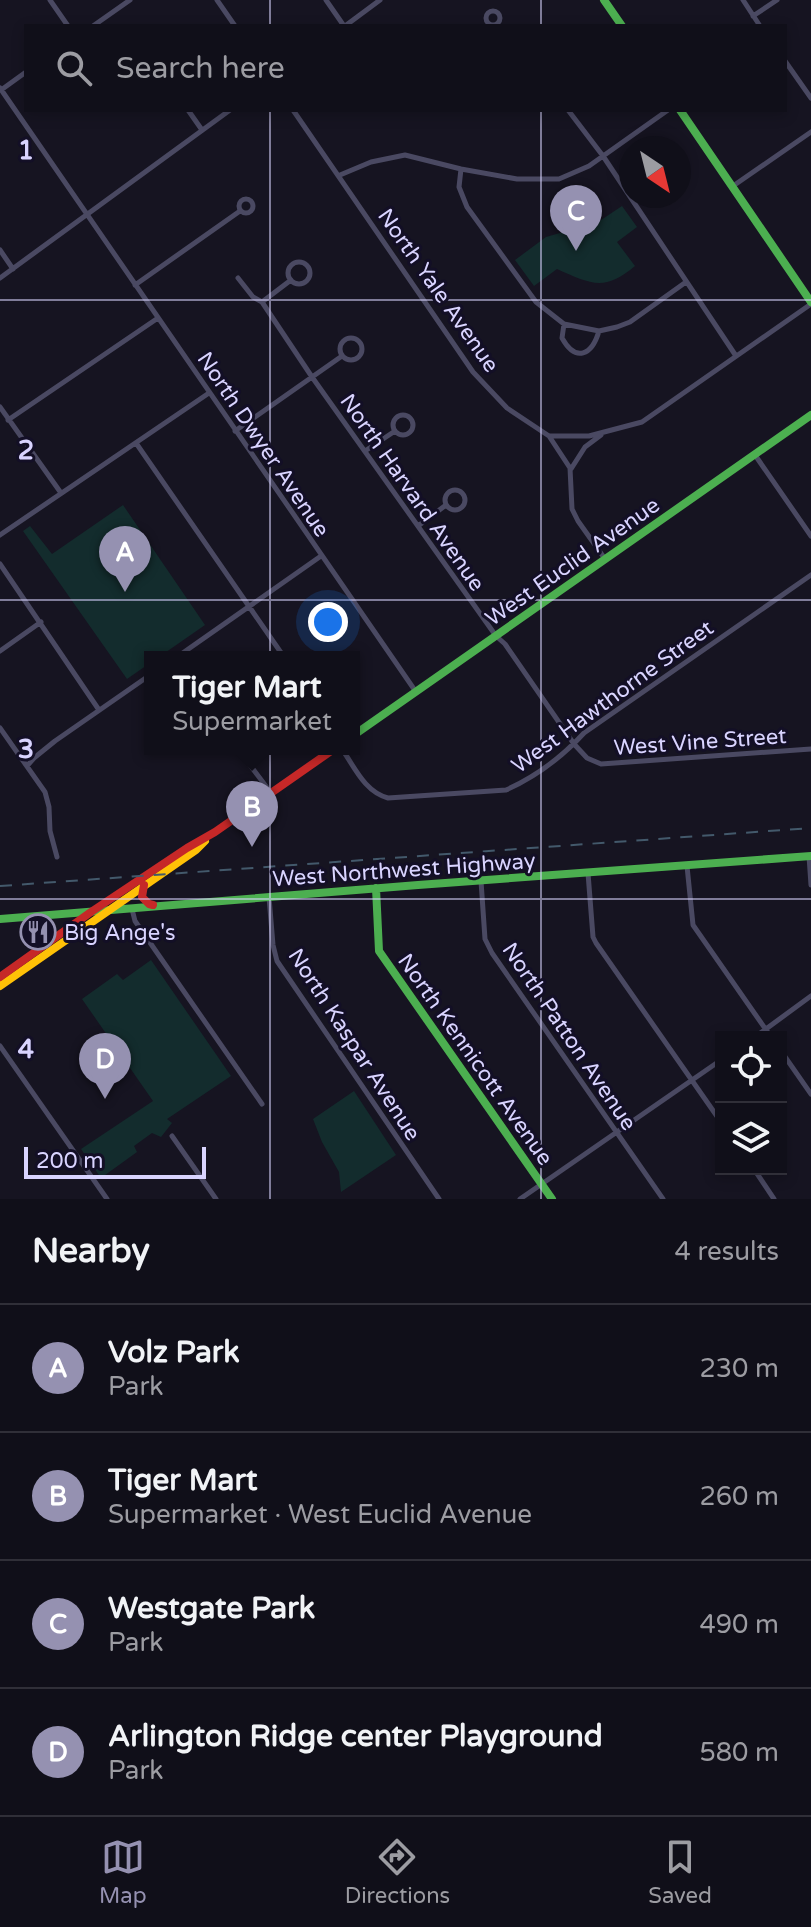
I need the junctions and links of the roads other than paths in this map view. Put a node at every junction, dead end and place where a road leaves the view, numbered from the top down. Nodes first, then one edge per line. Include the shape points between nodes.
1 (50, 0) edge
2 (130, 0) edge
3 (217, 0) edge
4 (326, 0) edge
5 (380, 0) edge
6 (604, 0) edge
7 (743, 0) edge
8 (777, 0) edge
9 (753, 16) junction
10 (67, 24) edge
11 (96, 24) edge
12 (234, 24) edge
13 (343, 24) edge
14 (347, 24) edge
15 (621, 24) edge
16 (759, 24) edge
17 (787, 64) edge
18 (24, 73) edge
19 (0, 89) edge
20 (811, 98) edge
21 (189, 112) edge
22 (227, 112) edge
23 (294, 112) edge
24 (570, 112) edge
25 (665, 112) edge
26 (681, 112) edge
27 (202, 130) junction
28 (811, 132) edge
29 (603, 156) junction
30 (461, 169) junction
31 (340, 175) junction
32 (732, 186) junction
33 (240, 211) dead end
34 (87, 214) junction
35 (0, 250) edge
36 (13, 269) junction
37 (0, 278) edge
38 (238, 278) dead end
39 (291, 280) junction
40 (686, 282) junction
41 (135, 285) junction
42 (262, 302) junction
43 (811, 303) edge
44 (158, 318) junction
45 (564, 324) junction
46 (599, 331) junction
47 (342, 356) junction
48 (736, 356) junction
49 (312, 377) junction
50 (209, 393) junction
51 (0, 407) edge
52 (811, 415) edge
53 (8, 420) junction
54 (235, 431) junction
55 (395, 431) dead end
56 (605, 433) junction
57 (549, 436) junction
58 (136, 443) junction
59 (365, 451) junction
60 (755, 455) junction
61 (570, 470) junction
62 (61, 493) junction
63 (446, 505) dead end
64 (418, 526) junction
65 (0, 535) edge
66 (811, 536) edge
67 (321, 556) junction
68 (605, 559) junction
69 (0, 564) edge
70 (811, 575) edge
71 (249, 608) junction
72 (41, 622) junction
73 (496, 636) junction
74 (0, 651) edge
75 (186, 651) edge
76 (280, 651) edge
77 (144, 679) edge
78 (416, 692) junction
79 (99, 710) junction
80 (0, 728) edge
81 (360, 731) edge
82 (574, 744) junction
83 (811, 749) edge
84 (242, 755) edge
85 (325, 755) edge
86 (346, 755) edge
87 (592, 761) joint
88 (27, 766) junction
89 (271, 793) junction
90 (215, 832) junction
91 (810, 856) edge
92 (57, 857) dead end
93 (687, 866) junction
94 (588, 873) junction
95 (481, 881) junction
96 (144, 885) junction
97 (811, 885) edge
98 (376, 888) junction
99 (269, 897) junction
100 (158, 907) junction
101 (132, 909) junction
102 (109, 910) junction
103 (91, 912) junction
104 (0, 919) edge
105 (0, 977) edge
106 (0, 986) edge
107 (811, 996) edge
108 (766, 1029) junction
109 (763, 1031) edge
110 (0, 1046) edge
111 (787, 1060) edge
112 (715, 1064) edge
113 (692, 1080) junction
114 (811, 1094) edge
115 (262, 1104) dead end
116 (715, 1113) edge
117 (616, 1131) junction
118 (172, 1136) dead end
119 (758, 1175) edge
120 (542, 1184) junction
121 (107, 1199) edge
122 (216, 1199) edge
123 (439, 1199) edge
124 (520, 1199) edge
125 (552, 1199) edge
126 (663, 1199) edge
127 (774, 1199) edge

1 - 10 street
2 - 11 street
3 - 12 street
4 - 13 street
5 - 14 street
6 - 15 main road
7 - 9 street
8 - 9 street
9 - 16 street
17 - 20 street
18 - 19 street
19 - 34 street, North Dwyer Avenue
21 - 27 street
22 - 27 street
23 - 31 street, North Yale Avenue
24 - 29 street
25 - 29 street
26 - 32 main road
27 - 34 street
28 - 32 street
29 - 30 street via 559,179 517,179
29 - 40 street
30 - 31 street via 405,155
30 - 45 street via 459,187 467,207 536,302
31 - 57 street, North Yale Avenue via 473,372 507,408
32 - 43 main road
33 - 41 street
34 - 36 street
34 - 41 street, North Dwyer Avenue
35 - 36 street
36 - 37 street
38 - 42 street, North Harvard Avenue
39 - 39 street via 304,283 308,267 293,265
39 - 42 street
40 - 46 street via 630,322
40 - 48 street
41 - 44 street, North Dwyer Avenue
42 - 49 street, North Harvard Avenue
43 - 48 street
44 - 50 street, North Dwyer Avenue
44 - 53 street
45 - 46 street
45 - 46 street via 562,338 577,353 591,348
47 - 47 street via 358,357 358,341 343,341
47 - 49 street
48 - 56 street via 642,422
49 - 54 street
49 - 59 street, North Harvard Avenue
50 - 54 street, North Dwyer Avenue
50 - 58 street
51 - 53 street
52 - 60 main road, West Euclid Avenue
53 - 62 street
54 - 67 street, North Dwyer Avenue
55 - 59 street
56 - 57 street
56 - 61 street via 585,447
57 - 61 street, North Yale Avenue
58 - 62 street
58 - 71 street
59 - 64 street, North Harvard Avenue
60 - 66 street
60 - 68 main road, West Euclid Avenue
61 - 68 street, North Yale Avenue via 572,509
62 - 65 street
63 - 64 street
64 - 73 street, North Harvard Avenue
67 - 71 street
67 - 78 street, North Dwyer Avenue
68 - 73 main road, West Euclid Avenue
69 - 72 street
70 - 82 street, West Hawthorne Street
71 - 75 street
71 - 76 street
72 - 74 street
72 - 79 street
73 - 78 main road, West Euclid Avenue
73 - 82 street, North Harvard Avenue
77 - 79 street
78 - 81 main road, West Euclid Avenue
79 - 88 street
80 - 88 street
82 - 86 street, West Hawthorne Street via 506,790 388,798 368,787
82 - 87 street, North Harvard Avenue
83 - 87 street, West Vine Street
84 - 89 street
85 - 89 main road
88 - 92 street via 45,792
89 - 90 main road
90 - 96 main road
90 - 103 main road
91 - 93 main road, West Northwest Highway
91 - 97 street
93 - 94 main road, West Northwest Highway
93 - 108 street via 693,925
94 - 95 main road, West Northwest Highway
94 - 113 street via 596,943
95 - 98 main road, West Northwest Highway
95 - 117 street, North Patton Avenue via 485,939 492,953
96 - 100 main road via 142,897
96 - 102 main road
98 - 99 main road, West Northwest Highway
98 - 120 main road, North Kennicott Avenue via 379,951
99 - 100 main road, West Northwest Highway
99 - 123 street, North Kaspar Avenue via 277,961
100 - 101 main road, West Northwest Highway
101 - 102 main road, West Northwest Highway
101 - 115 street via 135,921
102 - 103 main road, West Northwest Highway
102 - 106 main road
103 - 104 main road, West Northwest Highway
103 - 105 main road
107 - 108 street
108 - 109 street
110 - 121 street
111 - 114 street
112 - 113 street
113 - 116 street
113 - 117 street
117 - 120 street
117 - 126 street, North Patton Avenue
118 - 122 street
119 - 127 street
120 - 124 street
120 - 125 main road, North Kennicott Avenue

